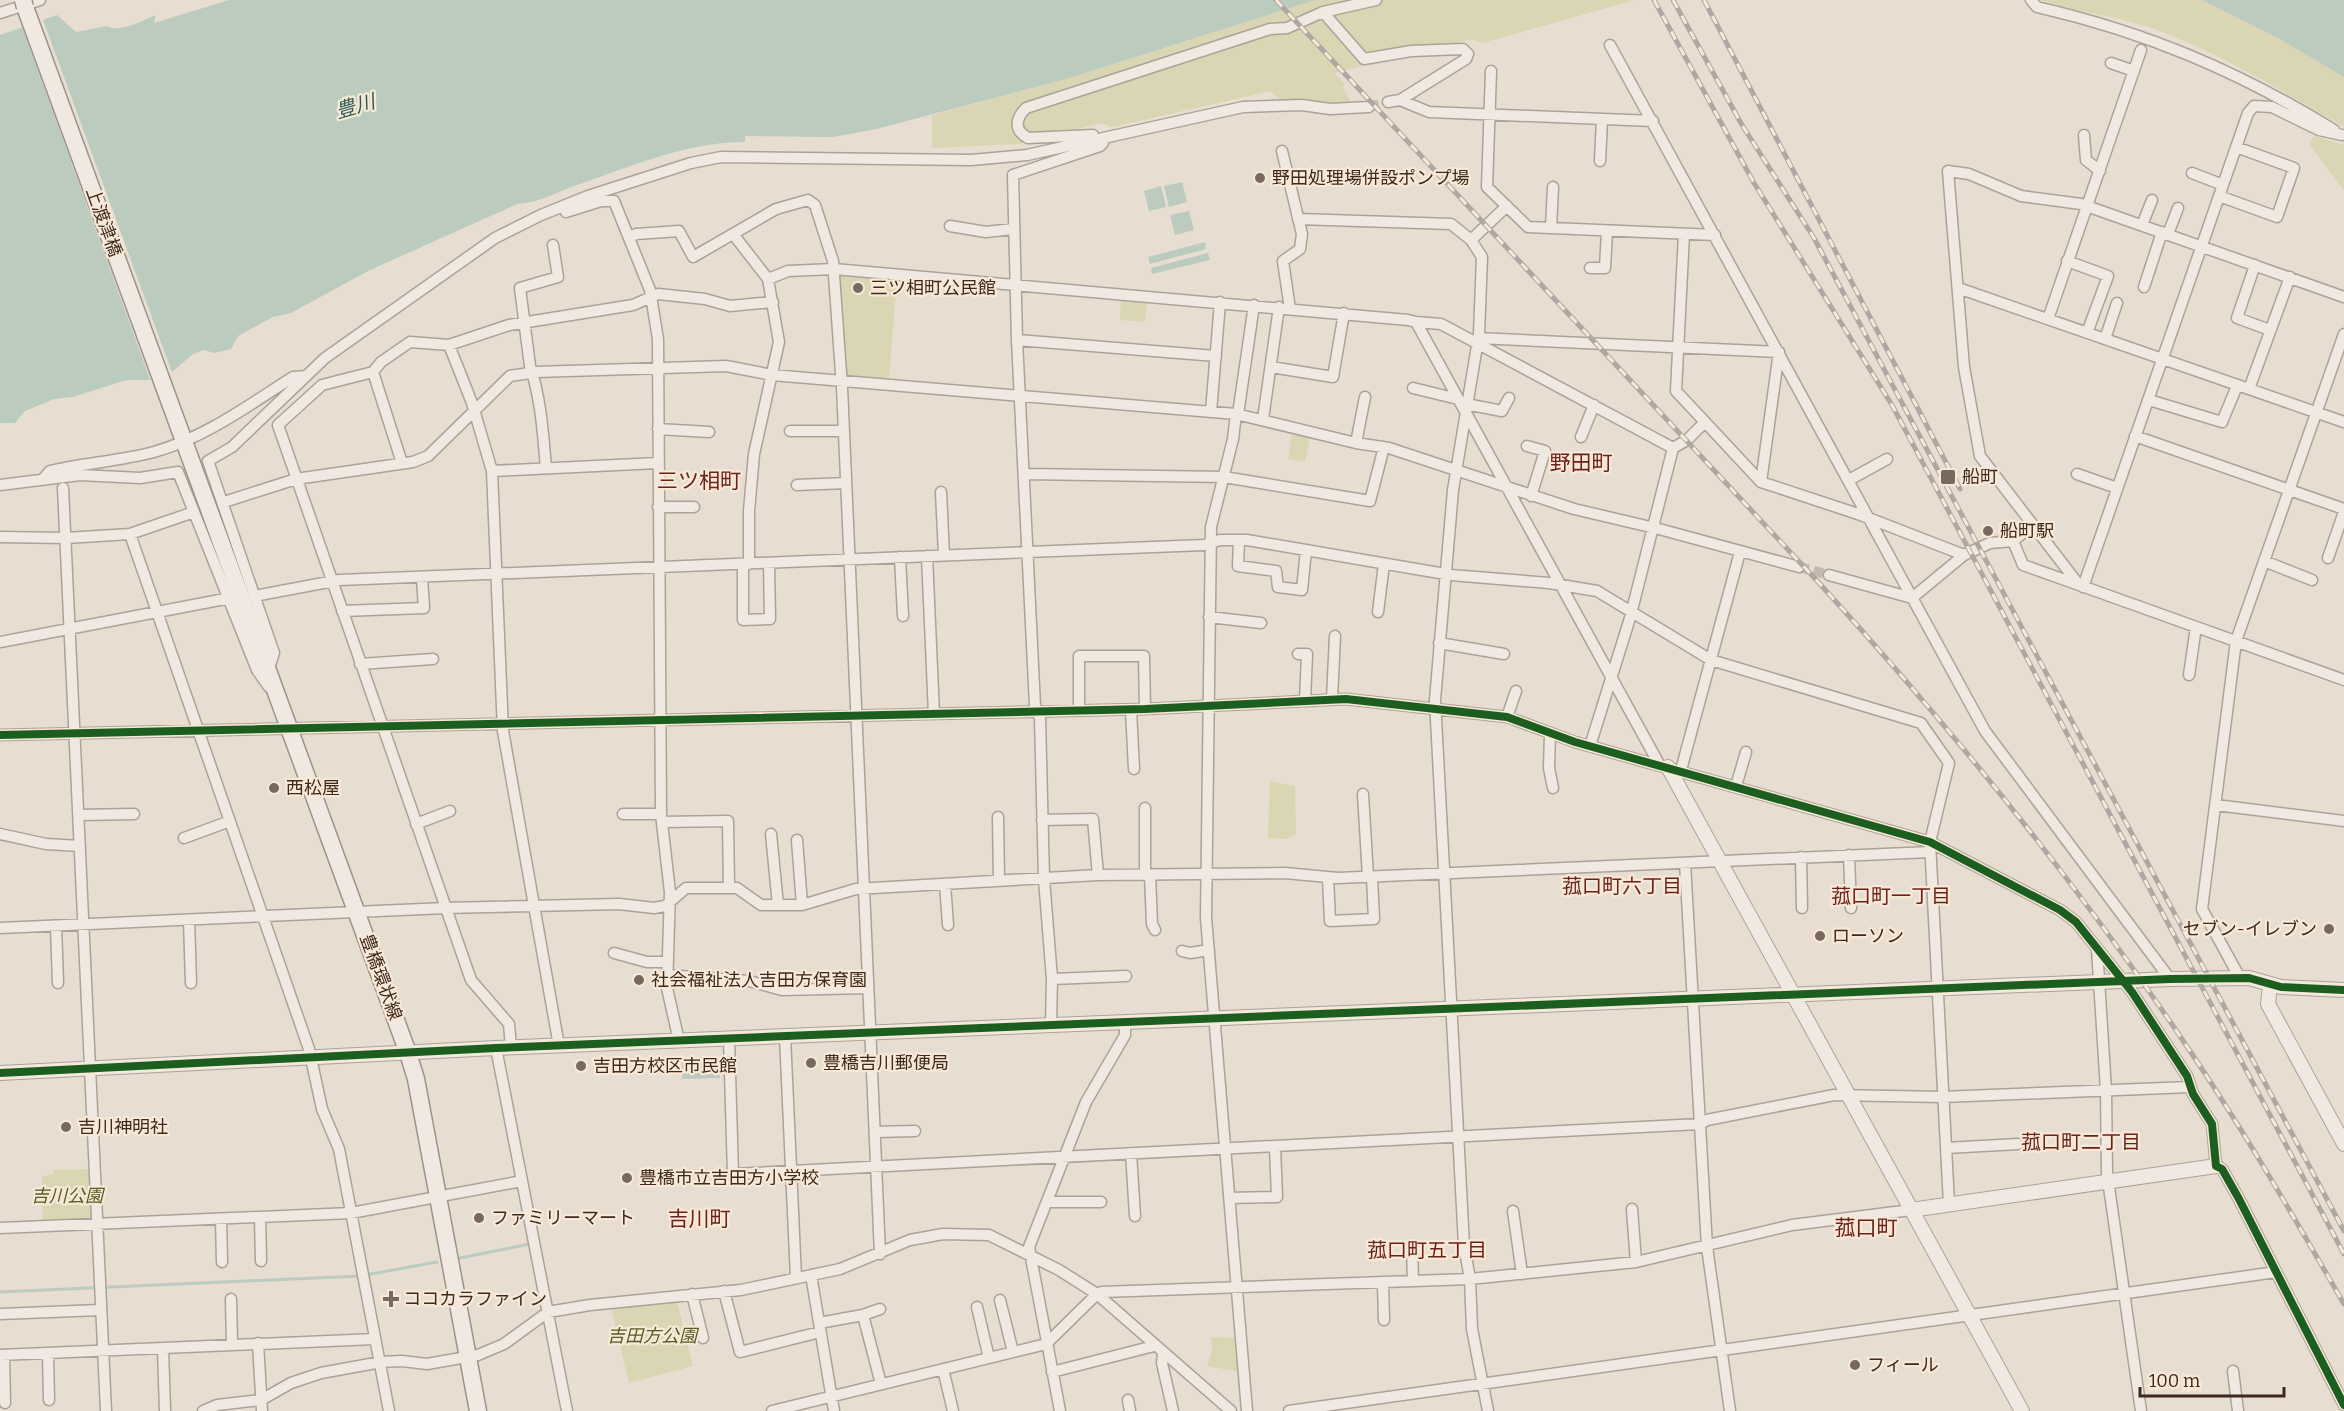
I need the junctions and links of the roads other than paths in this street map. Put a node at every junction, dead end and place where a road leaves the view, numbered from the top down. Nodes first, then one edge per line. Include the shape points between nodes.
1 (1376, 0) edge
2 (2031, 0) edge
3 (28, 3) edge
4 (1323, 12) junction
5 (0, 13) edge
6 (1610, 45) dead end
7 (2141, 50) dead end
8 (2111, 63) dead end
9 (1491, 71) dead end
10 (2134, 71) junction
11 (1400, 100) junction
12 (1388, 102) tunnel mouth
13 (1369, 107) tunnel mouth
14 (1489, 115) junction
15 (1602, 119) junction
16 (1653, 121) junction
17 (2084, 135) dead end
18 (2343, 136) edge
19 (1107, 138) junction
20 (2236, 147) junction
21 (1282, 151) dead end
22 (1600, 161) dead end
23 (2100, 171) junction
24 (2192, 173) dead end
25 (2223, 185) junction
26 (1553, 187) dead end
27 (2219, 196) junction
28 (2152, 200) dead end
29 (1507, 206) junction
30 (2088, 206) junction
31 (2178, 208) dead end
32 (541, 215) junction
33 (1298, 219) junction
34 (2142, 225) junction
35 (950, 226) dead end
36 (1551, 228) junction
37 (1013, 229) junction
38 (1607, 231) junction
39 (2165, 233) junction
40 (733, 234) junction
41 (1684, 234) junction
42 (1715, 235) junction
43 (630, 237) junction
44 (1471, 240) junction
45 (553, 245) dead end
46 (2201, 246) junction
47 (2067, 261) junction
48 (2255, 266) junction
49 (834, 268) junction
50 (1590, 268) dead end
51 (2290, 277) junction
52 (768, 279) junction
53 (1016, 284) junction
54 (2144, 287) dead end
55 (1958, 288) junction
56 (2344, 297) edge
57 (652, 298) junction
58 (773, 302) junction
59 (1220, 302) junction
60 (2117, 303) dead end
61 (1254, 305) junction
62 (1284, 308) junction
63 (1344, 313) junction
64 (2048, 319) junction
65 (525, 322) junction
66 (1416, 322) junction
67 (2270, 330) junction
68 (2087, 333) junction
69 (2344, 334) edge
70 (2104, 339) junction
71 (1017, 340) junction
72 (1477, 340) junction
73 (449, 345) junction
74 (1679, 347) junction
75 (1779, 352) junction
76 (1216, 356) junction
77 (2163, 361) junction
78 (1271, 367) junction
79 (657, 368) junction
80 (373, 372) junction
81 (532, 373) junction
82 (772, 375) junction
83 (306, 376) junction
84 (841, 381) junction
85 (2237, 386) junction
86 (1413, 388) dead end
87 (2249, 389) junction
88 (1022, 394) junction
89 (1365, 398) dead end
90 (1509, 398) dead end
91 (2149, 400) junction
92 (1463, 404) junction
93 (1594, 405) junction
94 (475, 411) junction
95 (1211, 412) junction
96 (2316, 412) junction
97 (1237, 414) junction
98 (1263, 419) junction
99 (1705, 422) junction
100 (2344, 422) edge
101 (658, 429) junction
102 (790, 431) dead end
103 (844, 431) junction
104 (709, 432) dead end
105 (2135, 436) junction
106 (1581, 437) dead end
107 (184, 439) junction
108 (1356, 443) junction
109 (1527, 446) dead end
110 (1384, 447) junction
111 (1673, 448) junction
112 (1887, 459) dead end
113 (402, 463) junction
114 (658, 463) junction
115 (546, 468) junction
116 (492, 471) junction
117 (1455, 471) junction
118 (1025, 474) junction
119 (2077, 474) dead end
120 (1224, 477) junction
121 (296, 479) junction
122 (42, 480) junction
123 (1849, 480) junction
124 (1761, 482) junction
125 (846, 483) junction
126 (0, 485) edge
127 (797, 485) dead end
128 (63, 488) dead end
129 (1507, 488) junction
130 (2117, 488) junction
131 (2289, 490) junction
132 (941, 492) dead end
133 (1531, 496) junction
134 (224, 502) junction
135 (658, 507) junction
136 (694, 507) dead end
137 (2344, 510) edge
138 (194, 512) junction
139 (1869, 518) junction
140 (2033, 525) junction
141 (1653, 528) junction
142 (130, 534) junction
143 (0, 537) edge
144 (66, 538) junction
145 (1239, 540) junction
146 (2013, 541) junction
147 (1210, 543) junction
148 (1306, 550) junction
149 (1029, 551) junction
150 (1740, 552) junction
151 (944, 555) junction
152 (1964, 555) junction
153 (927, 556) junction
154 (900, 557) junction
155 (228, 558) joint
156 (2328, 558) dead end
157 (849, 559) junction
158 (2264, 561) junction
159 (769, 563) junction
160 (746, 564) junction
161 (1384, 564) junction
162 (659, 567) junction
163 (1799, 567) tunnel mouth
164 (495, 574) junction
165 (1445, 574) junction
166 (1829, 575) tunnel mouth
167 (422, 578) junction
168 (2312, 580) dead end
169 (331, 581) junction
170 (1559, 584) junction
171 (2081, 586) junction
172 (254, 596) junction
173 (230, 598) junction
174 (1912, 598) junction
175 (1632, 610) junction
176 (342, 611) junction
177 (1378, 612) dead end
178 (158, 613) junction
179 (903, 616) dead end
180 (1209, 617) junction
181 (1261, 623) dead end
182 (2196, 627) junction
183 (70, 628) junction
184 (1335, 636) dead end
185 (2236, 641) junction
186 (0, 642) edge
187 (1440, 643) junction
188 (1298, 654) dead end
189 (1504, 654) dead end
190 (433, 659) dead end
191 (1711, 660) junction
192 (360, 664) junction
193 (268, 670) junction
194 (2188, 675) dead end
195 (1612, 680) junction
196 (2344, 680) edge
197 (1516, 691) dead end
198 (279, 695) junction
199 (1332, 699) junction
200 (1305, 701) junction
201 (1208, 707) junction
202 (1435, 708) junction
203 (1145, 709) junction
204 (1079, 710) junction
205 (1131, 710) junction
206 (1036, 711) junction
207 (934, 714) junction
208 (856, 715) junction
209 (1507, 717) junction
210 (660, 719) junction
211 (502, 724) junction
212 (382, 726) junction
213 (291, 728) junction
214 (198, 730) junction
215 (75, 734) junction
216 (1550, 734) junction
217 (0, 735) edge
218 (1590, 746) junction
219 (1746, 752) dead end
220 (1669, 767) junction
221 (1134, 769) dead end
222 (1736, 786) junction
223 (1553, 788) dead end
224 (1363, 794) dead end
225 (2216, 805) junction
226 (1144, 808) dead end
227 (450, 811) dead end
228 (134, 814) dead end
229 (623, 814) dead end
230 (79, 815) junction
231 (998, 817) dead end
232 (662, 818) junction
233 (1042, 820) junction
234 (230, 821) junction
235 (2344, 821) edge
236 (416, 824) junction
237 (0, 834) edge
238 (771, 834) dead end
239 (184, 838) dead end
240 (797, 840) dead end
241 (80, 846) junction
242 (1930, 847) junction
243 (1849, 855) junction
244 (1801, 857) junction
245 (1719, 860) junction
246 (1685, 863) junction
247 (1207, 872) junction
248 (1445, 874) junction
249 (1098, 875) junction
250 (1148, 875) junction
251 (1370, 877) junction
252 (1328, 878) junction
253 (1044, 879) junction
254 (999, 881) junction
255 (945, 884) junction
256 (729, 888) junction
257 (864, 889) junction
258 (670, 901) junction
259 (778, 905) junction
260 (802, 905) junction
261 (535, 907) junction
262 (446, 908) junction
263 (1802, 908) dead end
264 (1851, 908) dead end
265 (357, 912) junction
266 (263, 917) junction
267 (189, 920) junction
268 (84, 925) junction
269 (948, 925) dead end
270 (56, 926) junction
271 (0, 928) edge
272 (1155, 930) dead end
273 (2097, 949) junction
274 (1209, 950) junction
275 (1182, 951) dead end
276 (614, 953) dead end
277 (668, 962) junction
278 (667, 975) junction
279 (1126, 976) dead end
280 (2240, 978) junction
281 (1052, 979) junction
282 (2170, 979) junction
283 (2123, 981) junction
284 (2099, 982) junction
285 (58, 983) dead end
286 (191, 983) dead end
287 (2270, 985) junction
288 (868, 988) junction
289 (1937, 990) junction
290 (2344, 990) edge
291 (1790, 993) junction
292 (1693, 996) junction
293 (1451, 1007) junction
294 (1215, 1018) junction
295 (1125, 1021) junction
296 (1051, 1024) junction
297 (870, 1032) junction
298 (785, 1036) junction
299 (729, 1039) junction
300 (679, 1041) junction
301 (559, 1046) junction
302 (496, 1048) junction
303 (511, 1048) junction
304 (408, 1053) junction
305 (312, 1058) junction
306 (90, 1068) junction
307 (0, 1073) edge
308 (2190, 1087) junction
309 (2106, 1090) junction
310 (1847, 1095) junction
311 (1941, 1097) junction
312 (1700, 1124) junction
313 (915, 1131) dead end
314 (875, 1132) junction
315 (1459, 1136) junction
316 (2018, 1144) dead end
317 (2344, 1144) edge
318 (1275, 1147) junction
319 (1946, 1148) junction
320 (1226, 1149) junction
321 (1131, 1153) junction
322 (1064, 1157) junction
323 (876, 1166) junction
324 (2217, 1166) junction
325 (790, 1171) junction
326 (522, 1181) junction
327 (2108, 1181) junction
328 (437, 1197) junction
329 (1230, 1198) junction
330 (1047, 1202) junction
331 (1101, 1202) dead end
332 (1949, 1204) junction
333 (1632, 1209) dead end
334 (1911, 1210) junction
335 (1513, 1211) dead end
336 (351, 1213) junction
337 (1135, 1216) dead end
338 (260, 1217) junction
339 (221, 1219) junction
340 (97, 1225) junction
341 (0, 1228) edge
342 (1412, 1247) dead end
343 (1707, 1247) junction
344 (880, 1254) junction
345 (1030, 1254) junction
346 (261, 1261) dead end
347 (222, 1262) dead end
348 (1636, 1262) junction
349 (2276, 1272) junction
350 (1522, 1274) junction
351 (811, 1275) junction
352 (796, 1278) junction
353 (1470, 1279) junction
354 (1413, 1281) junction
355 (1383, 1282) junction
356 (1236, 1288) junction
357 (724, 1291) junction
358 (2124, 1292) junction
359 (692, 1294) junction
360 (1097, 1294) junction
361 (231, 1299) dead end
362 (1000, 1300) dead end
363 (977, 1307) dead end
364 (880, 1309) dead end
365 (100, 1310) junction
366 (548, 1312) junction
367 (0, 1314) edge
368 (863, 1315) junction
369 (1970, 1315) junction
370 (1384, 1320) dead end
371 (820, 1327) junction
372 (703, 1338) dead end
373 (375, 1339) junction
374 (258, 1342) junction
375 (232, 1344) junction
376 (1046, 1344) junction
377 (163, 1349) junction
378 (1721, 1349) junction
379 (1159, 1350) junction
380 (101, 1351) junction
381 (1013, 1352) junction
382 (48, 1353) junction
383 (2, 1355) edge
384 (468, 1357) junction
385 (989, 1358) junction
386 (381, 1362) junction
387 (943, 1369) junction
388 (2234, 1371) dead end
389 (1052, 1372) junction
390 (1484, 1382) junction
391 (881, 1384) junction
392 (832, 1396) junction
393 (49, 1400) dead end
394 (5, 1403) dead end
395 (2344, 1405) edge
396 (262, 1406) edge
397 (1338, 1408) edge
398 (106, 1411) edge
399 (165, 1411) edge
400 (204, 1411) edge
401 (389, 1411) edge
402 (478, 1411) edge
403 (567, 1411) edge
404 (772, 1411) edge
405 (834, 1411) edge
406 (953, 1411) edge
407 (1060, 1411) edge
408 (1173, 1411) edge
409 (1231, 1411) edge
410 (1247, 1411) edge
411 (1289, 1411) edge
412 (1488, 1411) edge
413 (1730, 1411) edge
414 (2022, 1411) edge
415 (2141, 1411) edge
416 (2238, 1411) edge

1 - 4 street
2 - 18 street via 2037,7 2119,27 2178,49 2259,88
3 - 5 street
3 - 107 main road, 上渡津橋
4 - 11 street via 1364,59 1430,49 1466,51 1466,59
4 - 19 street via 1287,28 1270,29 1026,108 1018,118 1020,134 1028,138
6 - 16 street
7 - 10 street
8 - 10 street
9 - 14 street
10 - 23 street
11 - 12 street
11 - 14 street via 1422,111
13 - 19 street via 1243,107
14 - 15 street
14 - 29 street via 1487,187
15 - 16 street
15 - 22 street
16 - 42 street
17 - 23 street via 2086,160
18 - 20 street via 2260,105 2248,113
19 - 32 street via 1027,155 970,160 721,157 691,163
19 - 37 street via 1100,146 1013,175
20 - 25 street
20 - 27 street via 2294,168 2277,217
21 - 33 street
23 - 30 street
24 - 25 street
25 - 27 street
26 - 36 street
27 - 46 street
28 - 34 street
29 - 36 street via 1528,227
29 - 44 street
30 - 34 street
30 - 47 street
30 - 55 street via 2021,196 1969,174 1948,171
31 - 39 street
32 - 43 street via 552,216 610,200
32 - 83 street via 472,252 325,358
33 - 44 street via 1451,224
33 - 62 street via 1301,245 1283,261
34 - 39 street
35 - 37 street via 986,232
36 - 38 street
37 - 53 street
38 - 41 street
38 - 50 street via 1605,268
39 - 46 street
39 - 54 street
40 - 43 street via 693,257 679,231
40 - 49 street via 776,209 808,200 815,205
40 - 52 street
41 - 42 street
41 - 74 street
42 - 75 street
43 - 57 street
44 - 72 street via 1482,257
45 - 65 street via 558,277 520,288
46 - 48 street
46 - 77 street
47 - 64 street
47 - 68 street via 2108,276
48 - 51 street
48 - 67 street via 2237,318
49 - 52 street via 788,271
49 - 53 street
49 - 84 street
51 - 56 street
51 - 67 street
52 - 58 street
53 - 59 street
53 - 71 street
55 - 64 street
55 - 140 street via 1964,367 1980,456
57 - 58 street via 674,294 730,306
57 - 65 street via 633,305
57 - 79 street via 658,339
58 - 82 street via 779,342
59 - 61 street
59 - 76 street
60 - 70 street
61 - 62 street
61 - 97 street
62 - 63 street
62 - 78 street
63 - 66 street
63 - 78 street via 1333,377
64 - 68 street
65 - 73 street
65 - 81 street
66 - 72 street via 1441,324
66 - 92 street
67 - 87 street
68 - 70 street
69 - 96 street
70 - 77 street
71 - 76 street
71 - 88 street
72 - 74 street
72 - 92 street
72 - 93 street
73 - 80 street via 410,342
73 - 94 street
74 - 75 street
74 - 99 street via 1676,391
75 - 123 street
75 - 124 street
76 - 95 street
77 - 85 street
77 - 91 street
78 - 98 street
79 - 81 street
79 - 82 street via 726,366
79 - 101 street
80 - 113 street
80 - 121 street via 322,385 278,424
81 - 94 street via 510,376
81 - 115 street via 536,378
82 - 84 street
82 - 160 street via 754,454
83 - 107 street via 293,377 210,430
83 - 134 street via 232,447 207,461
84 - 88 street
84 - 103 street
85 - 87 street
85 - 91 street via 2222,423
86 - 92 street
87 - 96 street
88 - 95 street
88 - 118 street
89 - 108 street
90 - 92 street via 1502,411
91 - 105 street
92 - 117 street
92 - 129 street
93 - 106 street
93 - 111 street
94 - 113 street via 428,456
94 - 116 street
95 - 97 street
96 - 100 street
96 - 131 street
97 - 98 street
97 - 120 street
98 - 108 street
99 - 111 street
99 - 124 street
101 - 104 street
101 - 114 street
102 - 103 street
103 - 125 street
105 - 130 street
105 - 131 street
107 - 122 street via 135,456 50,471
107 - 155 main road, 上渡津橋
108 - 110 street
109 - 133 street via 1545,451
110 - 117 street
110 - 120 street via 1370,501
111 - 141 street
112 - 123 street
113 - 121 street
114 - 115 street
114 - 135 street
115 - 116 street
116 - 164 street
117 - 129 street
117 - 165 street
118 - 120 street
118 - 149 street
119 - 130 street
120 - 147 street
121 - 134 street
121 - 169 street
122 - 126 street
122 - 138 street via 80,475 140,478 178,472
123 - 139 street
124 - 139 street
125 - 127 street
125 - 157 street
128 - 144 street
129 - 133 street
129 - 170 street
130 - 171 street
131 - 137 street
131 - 158 street
132 - 151 street
133 - 141 street
134 - 172 street
135 - 136 street
135 - 162 street
137 - 156 street
138 - 142 street
138 - 173 street
139 - 152 street
139 - 174 street
140 - 146 street
140 - 171 street
141 - 150 street
141 - 175 street
142 - 144 street
142 - 178 street
143 - 144 street
144 - 183 street
145 - 147 street
145 - 148 street
145 - 148 street via 1238,567 1276,571 1278,587 1302,590
146 - 152 street via 1990,543
146 - 171 street via 2022,565
147 - 149 street
147 - 180 street
148 - 161 street
149 - 151 street
149 - 206 street
150 - 163 street
150 - 191 street
151 - 153 street
152 - 174 street
153 - 154 street
153 - 207 street
154 - 157 street
154 - 179 street
155 - 193 main road, 豊橋環状線
157 - 159 street
157 - 208 street
158 - 168 street
158 - 185 street
159 - 160 street
159 - 160 street via 770,619 743,620
160 - 162 street
161 - 165 street
161 - 177 street
162 - 164 street
162 - 210 street
164 - 167 street
164 - 211 street
165 - 170 street
165 - 187 street
166 - 174 street
167 - 169 street
167 - 176 street via 424,608
169 - 172 street
169 - 176 street
170 - 175 street via 1597,591
170 - 195 street
171 - 182 street
172 - 193 street via 274,653
173 - 178 street
173 - 198 street via 257,670
174 - 282 street via 1985,731
175 - 191 street
175 - 195 street
176 - 192 street
178 - 183 street
178 - 214 street
180 - 181 street
180 - 201 street
182 - 185 street
182 - 194 street
183 - 186 street
183 - 215 street
184 - 199 street
185 - 196 street
185 - 225 street
187 - 189 street
187 - 202 street
188 - 200 street via 1307,654
190 - 192 street
191 - 220 street
191 - 242 street via 1921,723 1949,763
192 - 212 street
193 - 198 main road, 豊橋環状線
195 - 218 street
195 - 220 street
197 - 209 street
198 - 213 main road, 豊橋環状線
199 - 200 street
199 - 202 street
200 - 201 street
201 - 203 street
201 - 247 street
202 - 209 street
202 - 248 street
203 - 204 street via 1144,656 1079,656
203 - 205 street
204 - 205 street
204 - 206 street
205 - 221 street
206 - 207 street
206 - 233 street via 1040,718
207 - 208 street
208 - 210 street
208 - 257 street
209 - 216 street
210 - 211 street
210 - 232 street
211 - 212 street
211 - 261 street
212 - 213 street
212 - 236 street
213 - 214 street
213 - 265 main road, 豊橋環状線
214 - 215 street
214 - 234 street
215 - 217 street
215 - 230 street
216 - 218 street
216 - 223 street
218 - 220 street
219 - 222 street
220 - 222 street
220 - 245 street
222 - 242 street
224 - 251 street
225 - 235 street
225 - 280 street via 2202,909
226 - 250 street
227 - 236 street
228 - 230 street
229 - 232 street
230 - 241 street
231 - 254 street
232 - 256 street via 729,821
232 - 258 street
233 - 249 street via 1093,819
233 - 253 street
234 - 239 street
234 - 266 street
236 - 262 street
237 - 241 street via 52,845
238 - 259 street
240 - 260 street
241 - 268 street
242 - 243 street
242 - 273 street via 2060,910 2076,922
242 - 289 street
243 - 244 street
243 - 264 street
244 - 245 street
244 - 263 street
245 - 246 street
245 - 291 street
246 - 248 street
246 - 292 street
247 - 250 street
247 - 252 street
247 - 274 street
248 - 251 street
248 - 293 street
249 - 250 street
249 - 253 street
250 - 272 street
251 - 252 street
251 - 252 street via 1374,919 1330,921
253 - 254 street
253 - 281 street
254 - 255 street
255 - 257 street
255 - 269 street
256 - 258 street via 686,888
256 - 259 street via 736,888 761,904
257 - 260 street
257 - 288 street
258 - 261 street via 654,908 619,904
258 - 277 street
259 - 260 street
261 - 262 street
261 - 301 street
262 - 265 street
262 - 303 street via 471,980 509,1024
265 - 266 street
265 - 304 main road, 豊橋環状線
266 - 267 street
266 - 305 street
267 - 268 street
267 - 286 street
268 - 270 street
268 - 306 street
270 - 271 street
270 - 285 street
273 - 283 street
273 - 284 street
274 - 275 street
274 - 294 street
276 - 277 street via 647,962
277 - 278 street
278 - 288 street via 749,981 782,990
278 - 300 street
279 - 281 street
280 - 282 street
280 - 287 street
281 - 296 street
282 - 283 street
283 - 284 street
283 - 308 street via 2187,1076
284 - 289 street
284 - 309 street
287 - 290 street
287 - 317 street via 2268,1004
288 - 297 street
289 - 291 street
289 - 311 street
291 - 292 street
291 - 310 street
292 - 293 street
292 - 312 street
293 - 294 street
293 - 315 street
294 - 295 street
294 - 320 street
295 - 296 street
295 - 322 street via 1125,1035 1095,1084
296 - 297 street
297 - 298 street
297 - 314 street
298 - 299 street
298 - 325 street
299 - 300 street
299 - 325 street via 733,1174
300 - 301 street
301 - 303 street
302 - 303 street
302 - 304 street
302 - 326 street
304 - 305 street
304 - 328 main road, 豊橋環状線
305 - 306 street
305 - 336 street via 322,1108 339,1149
306 - 307 street
306 - 340 street
308 - 309 street
308 - 324 street via 2212,1124
309 - 311 street
309 - 327 street
310 - 311 street
310 - 312 street
310 - 334 street
311 - 319 street
312 - 315 street
312 - 343 street
313 - 314 street
314 - 323 street
315 - 318 street
315 - 353 street via 1464,1245
316 - 319 street
318 - 320 street
318 - 329 street via 1277,1197
319 - 332 street
320 - 321 street
320 - 329 street
321 - 322 street
321 - 337 street
322 - 323 street
322 - 330 street
323 - 325 street
323 - 344 street
324 - 327 street
324 - 349 street via 2239,1199
325 - 352 street
326 - 328 street
326 - 366 street
327 - 332 street
327 - 358 street
328 - 336 street
328 - 384 main road, 豊橋環状線
329 - 356 street
330 - 331 street
330 - 345 street via 1029,1247
332 - 334 street
333 - 348 street
334 - 343 street via 1792,1226
334 - 369 street
335 - 350 street
336 - 338 street
336 - 373 street
338 - 339 street
338 - 346 street
339 - 340 street
339 - 347 street
340 - 341 street
340 - 365 street
342 - 354 street
343 - 348 street
343 - 378 street
344 - 345 street via 909,1240 953,1234 989,1235
344 - 351 street
345 - 360 street
345 - 376 street
348 - 350 street
349 - 358 street
349 - 395 street
350 - 353 street
351 - 352 street
351 - 371 street
352 - 357 street
353 - 354 street
353 - 390 street via 1470,1315
354 - 355 street
355 - 356 street
355 - 370 street
356 - 360 street
356 - 410 street
357 - 359 street
357 - 371 street via 740,1352
358 - 369 street
358 - 415 street
359 - 366 street
359 - 372 street
360 - 376 street
360 - 379 street
361 - 375 street
362 - 381 street
363 - 385 street
364 - 368 street
365 - 367 street
365 - 380 street
366 - 384 street via 504,1344
366 - 403 street
368 - 371 street
368 - 391 street
369 - 378 street
369 - 414 street
371 - 392 street
373 - 374 street
373 - 386 street
374 - 375 street
374 - 396 street
375 - 377 street
376 - 381 street
376 - 389 street
377 - 380 street
377 - 399 street
378 - 390 street
378 - 413 street
379 - 389 street
379 - 408 street
379 - 409 street
380 - 382 street
380 - 398 street
381 - 385 street
382 - 383 street
382 - 393 street
383 - 394 street
384 - 386 street via 427,1364
384 - 402 main road, 豊橋環状線
385 - 387 street
386 - 396 street via 291,1383
386 - 401 street
387 - 391 street
387 - 406 street
388 - 416 street
389 - 407 street
390 - 397 street
390 - 412 street
391 - 392 street
392 - 404 street
392 - 405 street
396 - 400 street via 217,1405
397 - 411 street

